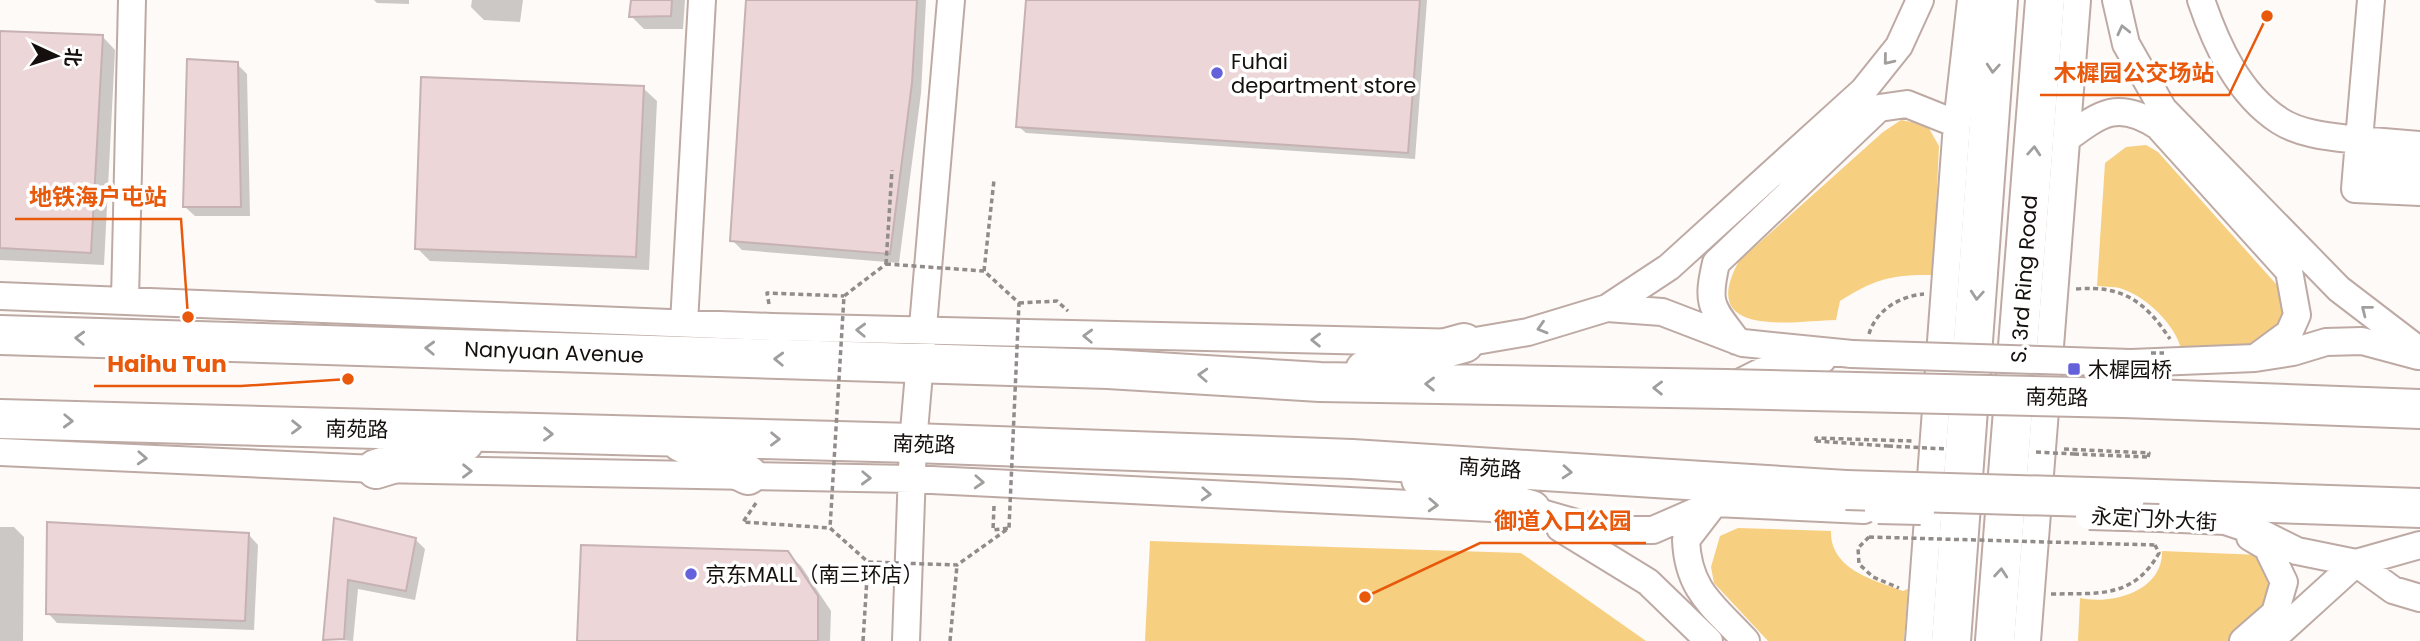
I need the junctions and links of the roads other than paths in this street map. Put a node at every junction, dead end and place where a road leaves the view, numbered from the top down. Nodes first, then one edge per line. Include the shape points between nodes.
1 (132, 0) edge
2 (702, 0) edge
3 (951, 0) edge
4 (1920, 0) edge
5 (1971, 0) edge
6 (1998, 0) edge
7 (2045, 0) edge
8 (2077, 0) edge
9 (2116, 0) edge
10 (2201, 0) edge
11 (2371, 0) edge
12 (1957, 124) junction
13 (2066, 139) junction
14 (2420, 145) edge
15 (2358, 152) junction
16 (2420, 167) edge
17 (2420, 192) edge
18 (0, 296) edge
19 (125, 299) junction
20 (1607, 308) junction
21 (684, 323) junction
22 (0, 335) edge
23 (1737, 341) junction
24 (1465, 343) junction
25 (923, 347) junction
26 (1862, 350) junction
27 (2420, 354) edge
28 (2255, 358) junction
29 (2128, 381) junction
30 (1320, 382) junction
31 (1726, 389) junction
32 (2420, 409) edge
33 (0, 419) edge
34 (496, 432) junction
35 (670, 437) junction
36 (0, 452) edge
37 (1352, 459) junction
38 (912, 461) junction
39 (376, 470) junction
40 (748, 475) junction
41 (1846, 490) joint
42 (1715, 503) junction
43 (2420, 508) edge
44 (1531, 510) junction
45 (2225, 521) junction
46 (2420, 545) edge
47 (2356, 563) junction
48 (2420, 598) edge
49 (906, 641) edge
50 (1709, 641) edge
51 (1746, 641) edge
52 (1919, 641) edge
53 (1951, 641) edge
54 (1995, 641) edge
55 (2027, 641) edge
56 (2243, 641) edge
57 (2270, 641) edge

1 - 19 street
2 - 21 street
3 - 25 street
4 -> 20 street via 1899,46 1863,91 1669,267
5 - 12 street
6 -> 53 highway
54 -> 7 highway, S. 3rd Ring Road
8 - 13 street
27 -> 9 street via 2339,289 2163,109 2126,44
10 - 15 street via 2214,37 2246,90 2280,122
11 - 15 street
12 - 23 street via 1907,104 1879,108 1716,263 1709,291 1713,309
12 - 52 street
13 - 28 street via 2098,116 2118,110 2140,114 2158,126 2270,248 2289,271 2297,315 2289,333
13 - 55 street
14 - 15 street
15 - 16 street
15 - 17 street via 2355,188
18 - 19 street
19 - 21 street
20 - 23 street via 1662,312
20 -> 24 street via 1528,332
25 -> 21 street
25 -> 22 highway, Nanyuan Avenue
23 - 26 street
24 -> 25 street
24 - 30 highway
30 -> 25 highway, 南苑路 via 1108,369
25 - 38 street
26 - 29 street, 南苑路, bridge
26 - 31 street via 1763,371
27 - 28 street via 2362,341 2326,342
28 - 29 street
29 - 31 highway, 南苑路, bridge
29 - 32 highway
31 -> 30 highway, 南苑路
33 -> 34 highway, 南苑路
34 -> 35 highway, 南苑路
34 - 39 highway
35 -> 38 highway, 南苑路
35 - 40 highway
36 -> 39 street
37 - 38 highway, 南苑路
37 -> 41 highway, 南苑路
37 - 44 highway
40 -> 38 street
38 -> 44 street via 995,483
38 - 49 street
39 -> 40 street
41 - 43 highway, 永定门外大街, bridge
42 - 44 street via 1653,530 1601,530
42 - 45 street, 永定门外大街, bridge
42 - 51 street via 1686,540 1687,561 1695,585
44 - 50 street via 1648,582
45 - 47 street, 永定门外大街 via 2297,551
45 - 56 street via 2267,547 2284,582 2274,613
46 - 47 street, 永定门外大街
47 - 48 street via 2400,594
47 - 57 street

